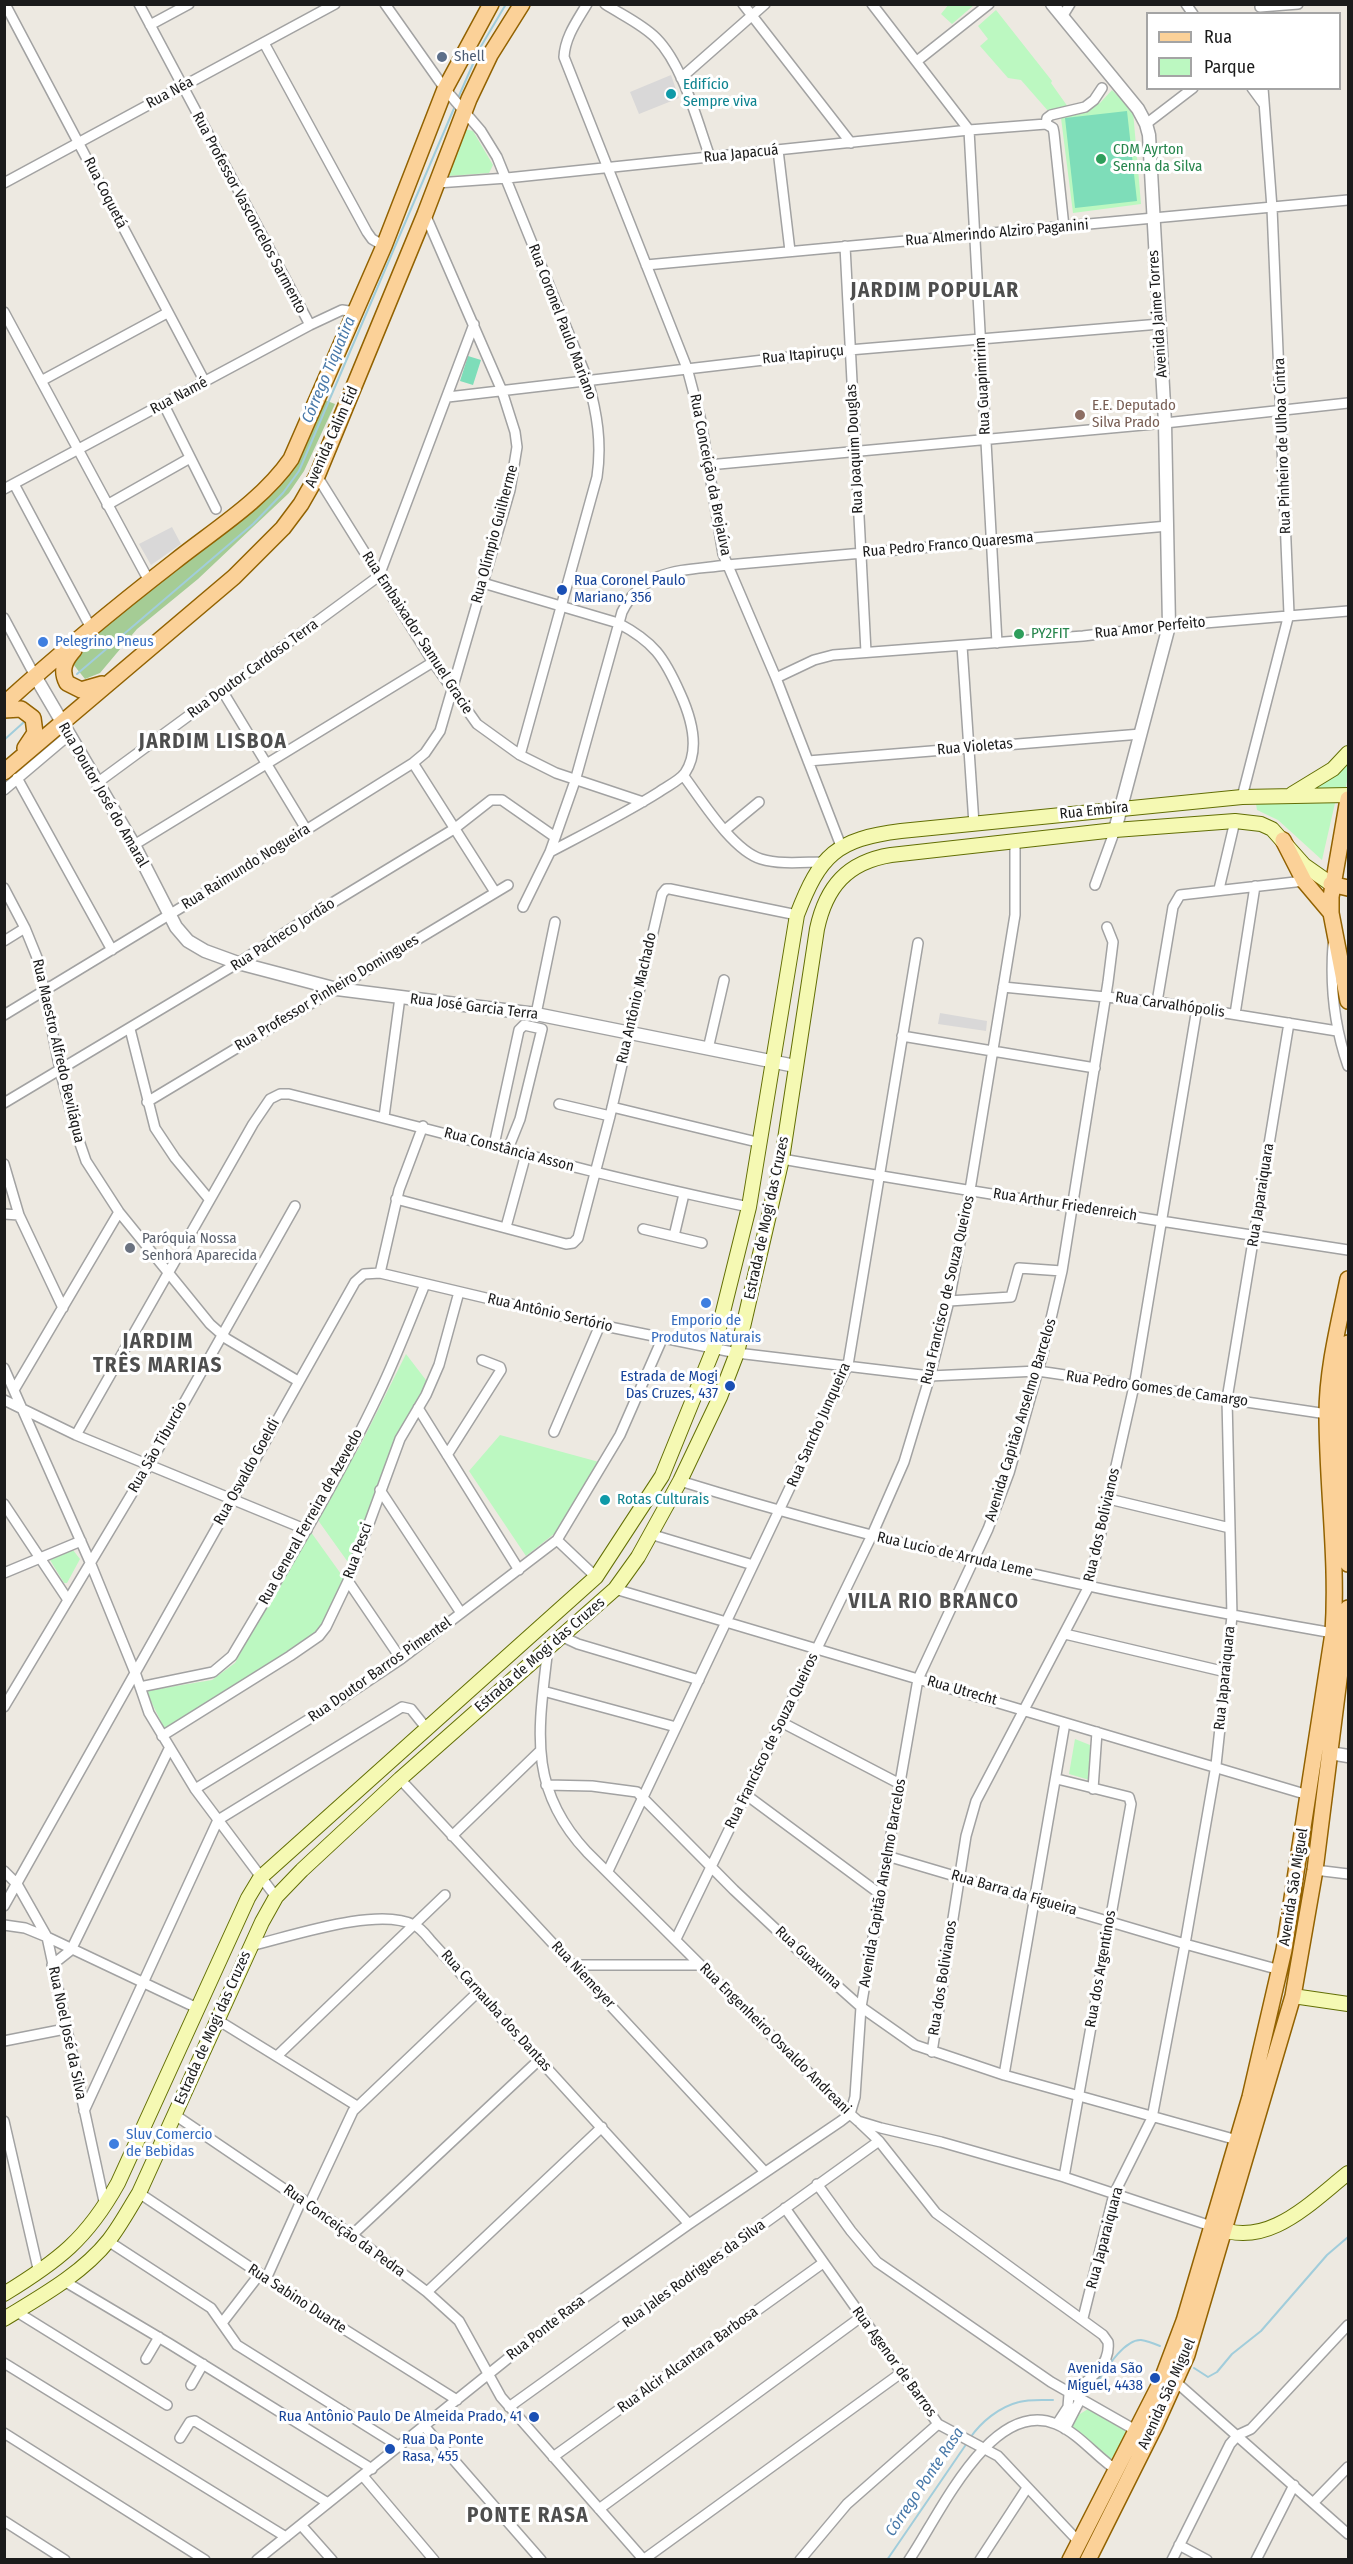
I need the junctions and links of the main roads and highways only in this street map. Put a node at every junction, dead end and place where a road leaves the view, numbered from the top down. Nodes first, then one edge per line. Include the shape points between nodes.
1 (491, 4) edge
2 (522, 4) edge
3 (92, 630) junction
4 (115, 677) junction
5 (4, 704) edge
6 (4, 710) edge
7 (1348, 753) edge
8 (11, 772) edge
9 (1289, 795) junction
10 (1348, 797) edge
11 (1345, 823) edge
12 (1283, 840) junction
13 (841, 846) joint
14 (855, 867) joint
15 (1331, 884) junction
16 (1348, 888) edge
17 (1333, 920) junction
18 (1348, 1001) edge
19 (1348, 1279) edge
20 (1345, 1313) edge
21 (1348, 1343) edge
22 (1334, 1552) junction
23 (1348, 1564) edge
24 (1348, 1576) edge
25 (1348, 1608) edge
26 (1284, 1950) junction
27 (1293, 1996) junction
28 (1348, 2004) edge
29 (1348, 2173) edge
30 (1218, 2229) junction
31 (4, 2294) edge
32 (11, 2316) edge
33 (1122, 2473) junction
34 (1070, 2559) edge
35 (1088, 2559) edge

1 - 3 main road, Avenida Calim Eid via 447,92 291,459 261,493
2 - 4 main road, Avenida Calim Eid via 461,108 425,214 317,476 266,547
3 - 4 main road via 65,663 65,680 72,687 85,690
3 - 5 main road, Avenida Calim Eid
4 - 8 main road, Avenida Calim Eid via 65,729
6 - 8 main road via 24,710 35,727 32,740
7 - 9 main road via 1333,769
9 - 10 main road, Rua Embira
9 - 13 main road, Rua Embira via 1122,807 876,834
10 - 11 main road
11 - 15 main road
12 - 14 main road, Rua Embira via 1261,824 1235,821 885,856
12 - 15 main road, Rua Embira via 1304,865
12 - 17 main road via 1304,881
13 - 31 main road, Estrada de Mogi das Cruzes via 811,881 797,915 749,1207 714,1348 662,1476 596,1577 260,1878 105,2206 76,2243 39,2273
14 - 32 main road, Estrada de Mogi das Cruzes via 839,881 821,910 782,1159 737,1353 680,1481 650,1534 615,1589 400,1779 276,1897 216,2019 139,2193 108,2241 64,2281
15 - 16 main road
15 - 17 main road
17 - 18 main road
19 - 20 main road, Avenida São Miguel
20 - 22 main road, Avenida São Miguel via 1329,1375 1327,1414
21 - 23 main road via 1341,1420
22 - 24 main road via 1340,1572
22 - 26 main road, Avenida São Miguel via 1333,1633
25 - 27 main road, Avenida São Miguel via 1315,1870
26 - 27 main road via 1281,1991
26 - 30 main road, Avenida São Miguel
27 - 28 main road
27 - 30 main road, Avenida São Miguel
29 - 30 main road via 1267,2231 1243,2234
30 - 33 main road, Avenida São Miguel via 1175,2347
30 - 33 main road, Avenida São Miguel via 1193,2333 1176,2382
33 - 34 main road, Avenida São Miguel
33 - 35 main road, Avenida São Miguel

